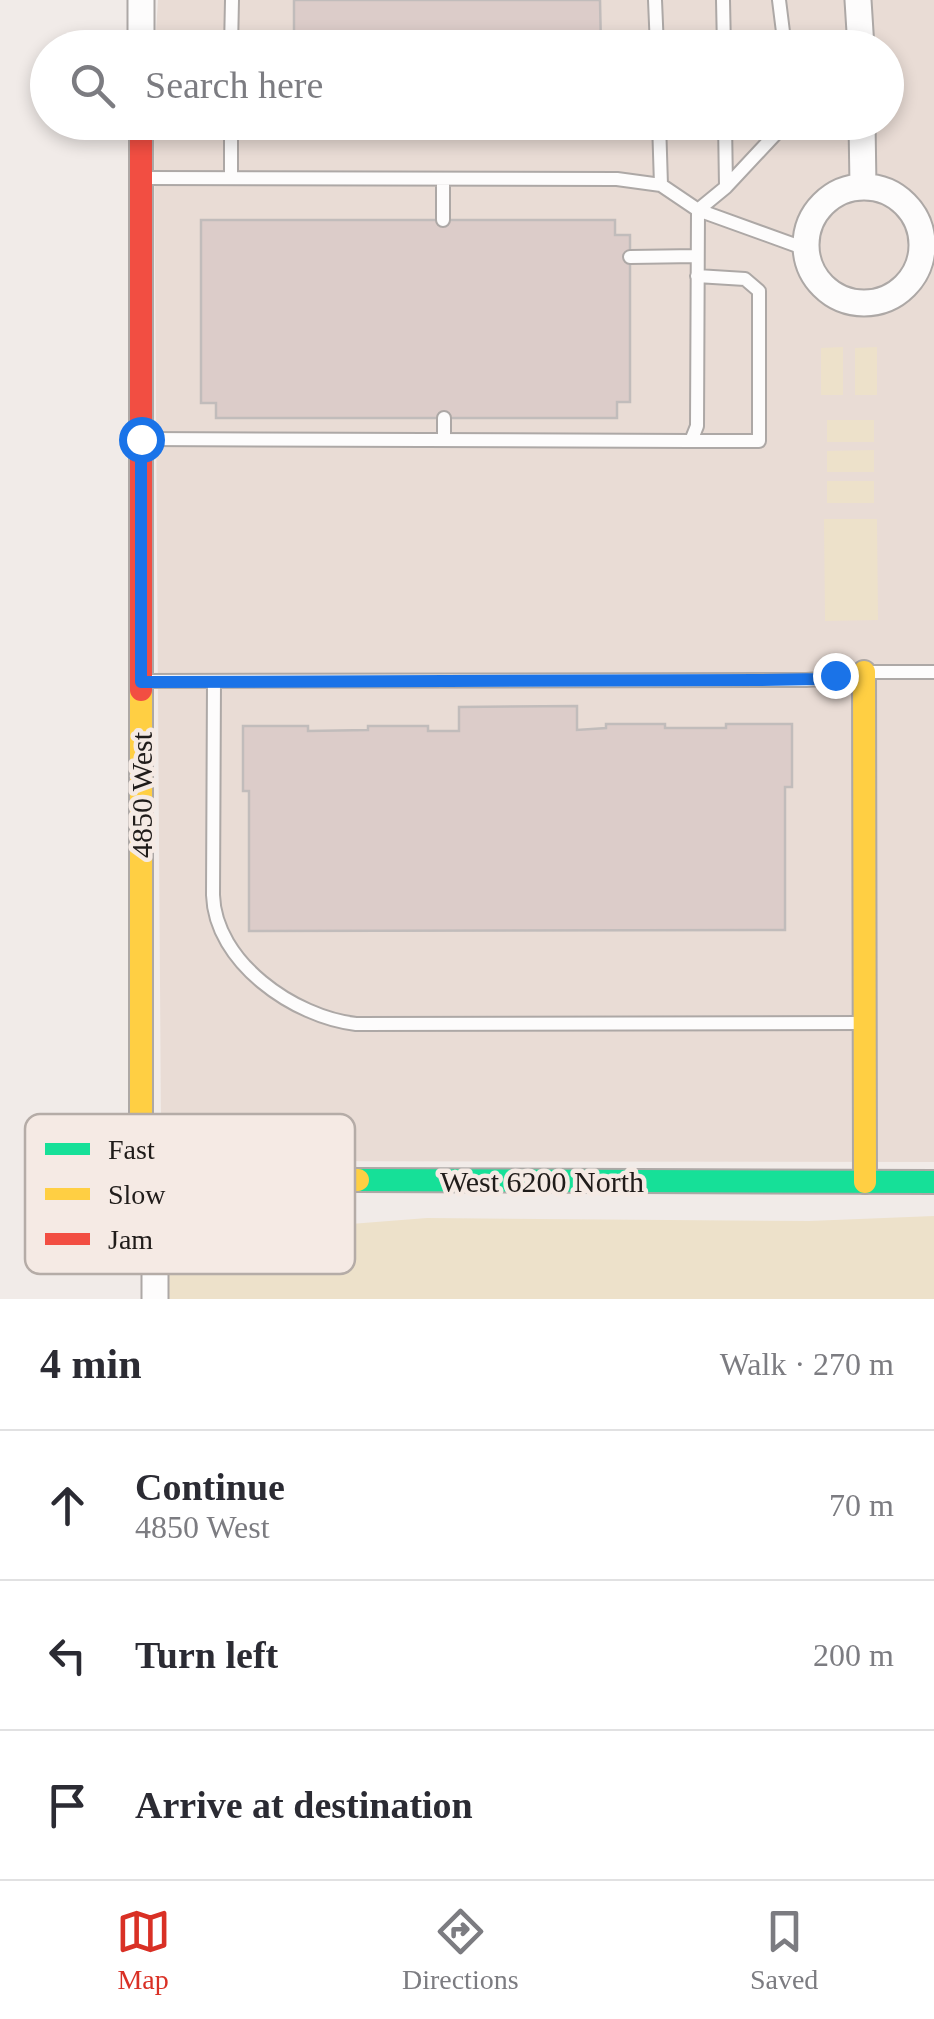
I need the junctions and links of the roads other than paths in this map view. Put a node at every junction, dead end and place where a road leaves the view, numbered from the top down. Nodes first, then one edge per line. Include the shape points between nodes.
1 (141, 0) edge
2 (232, 0) edge
3 (655, 0) edge
4 (722, 0) edge
5 (780, 0) edge
6 (858, 0) edge
7 (141, 30) edge
8 (231, 30) edge
9 (656, 30) edge
10 (723, 30) edge
11 (783, 30) edge
12 (860, 30) edge
13 (141, 140) edge
14 (231, 140) edge
15 (660, 140) edge
16 (725, 140) edge
17 (770, 140) edge
18 (862, 140) edge
19 (141, 178) junction
20 (231, 178) junction
21 (442, 179) junction
22 (661, 185) junction
23 (726, 187) junction
24 (863, 187) junction
25 (698, 210) junction
26 (442, 220) dead end
27 (806, 250) junction
28 (697, 256) junction
29 (630, 257) dead end
30 (697, 276) junction
31 (444, 418) dead end
32 (141, 439) junction
33 (444, 440) junction
34 (691, 441) junction
35 (864, 672) junction
36 (934, 672) edge
37 (141, 682) junction
38 (214, 682) junction
39 (865, 1023) junction
40 (140, 1114) edge
41 (355, 1180) edge
42 (865, 1182) junction
43 (934, 1182) edge

1 - 7 street
2 - 8 lane
3 - 9 lane
4 - 10 lane
5 - 11 lane
6 - 12 street
13 - 19 street, 4850 West
14 - 20 lane
15 - 22 lane
16 - 23 lane
17 - 23 lane
18 - 24 street
19 - 20 lane
19 - 32 street, 4850 West
20 - 21 lane
21 - 22 lane
21 - 26 lane
22 - 25 lane
23 - 25 lane
24 - 27 street via 837,194 817,211
24 - 27 street via 901,200 917,222 920,261 906,284 884,299 845,300 822,285
25 - 27 lane
25 - 28 lane
28 - 29 lane
28 - 30 lane
30 - 34 lane via 697,426
30 - 34 lane via 744,279 759,290 759,441
31 - 33 lane
32 - 33 lane
32 - 37 street, 4850 West
33 - 34 lane
35 - 36 lane
35 - 38 lane via 774,680
35 - 39 street
37 - 38 lane
37 - 40 street, 4850 West
38 - 39 lane via 216,918 253,974 319,1016 356,1024
39 - 42 street
41 - 42 street, West 6200 North
42 - 43 street, West 6200 North

